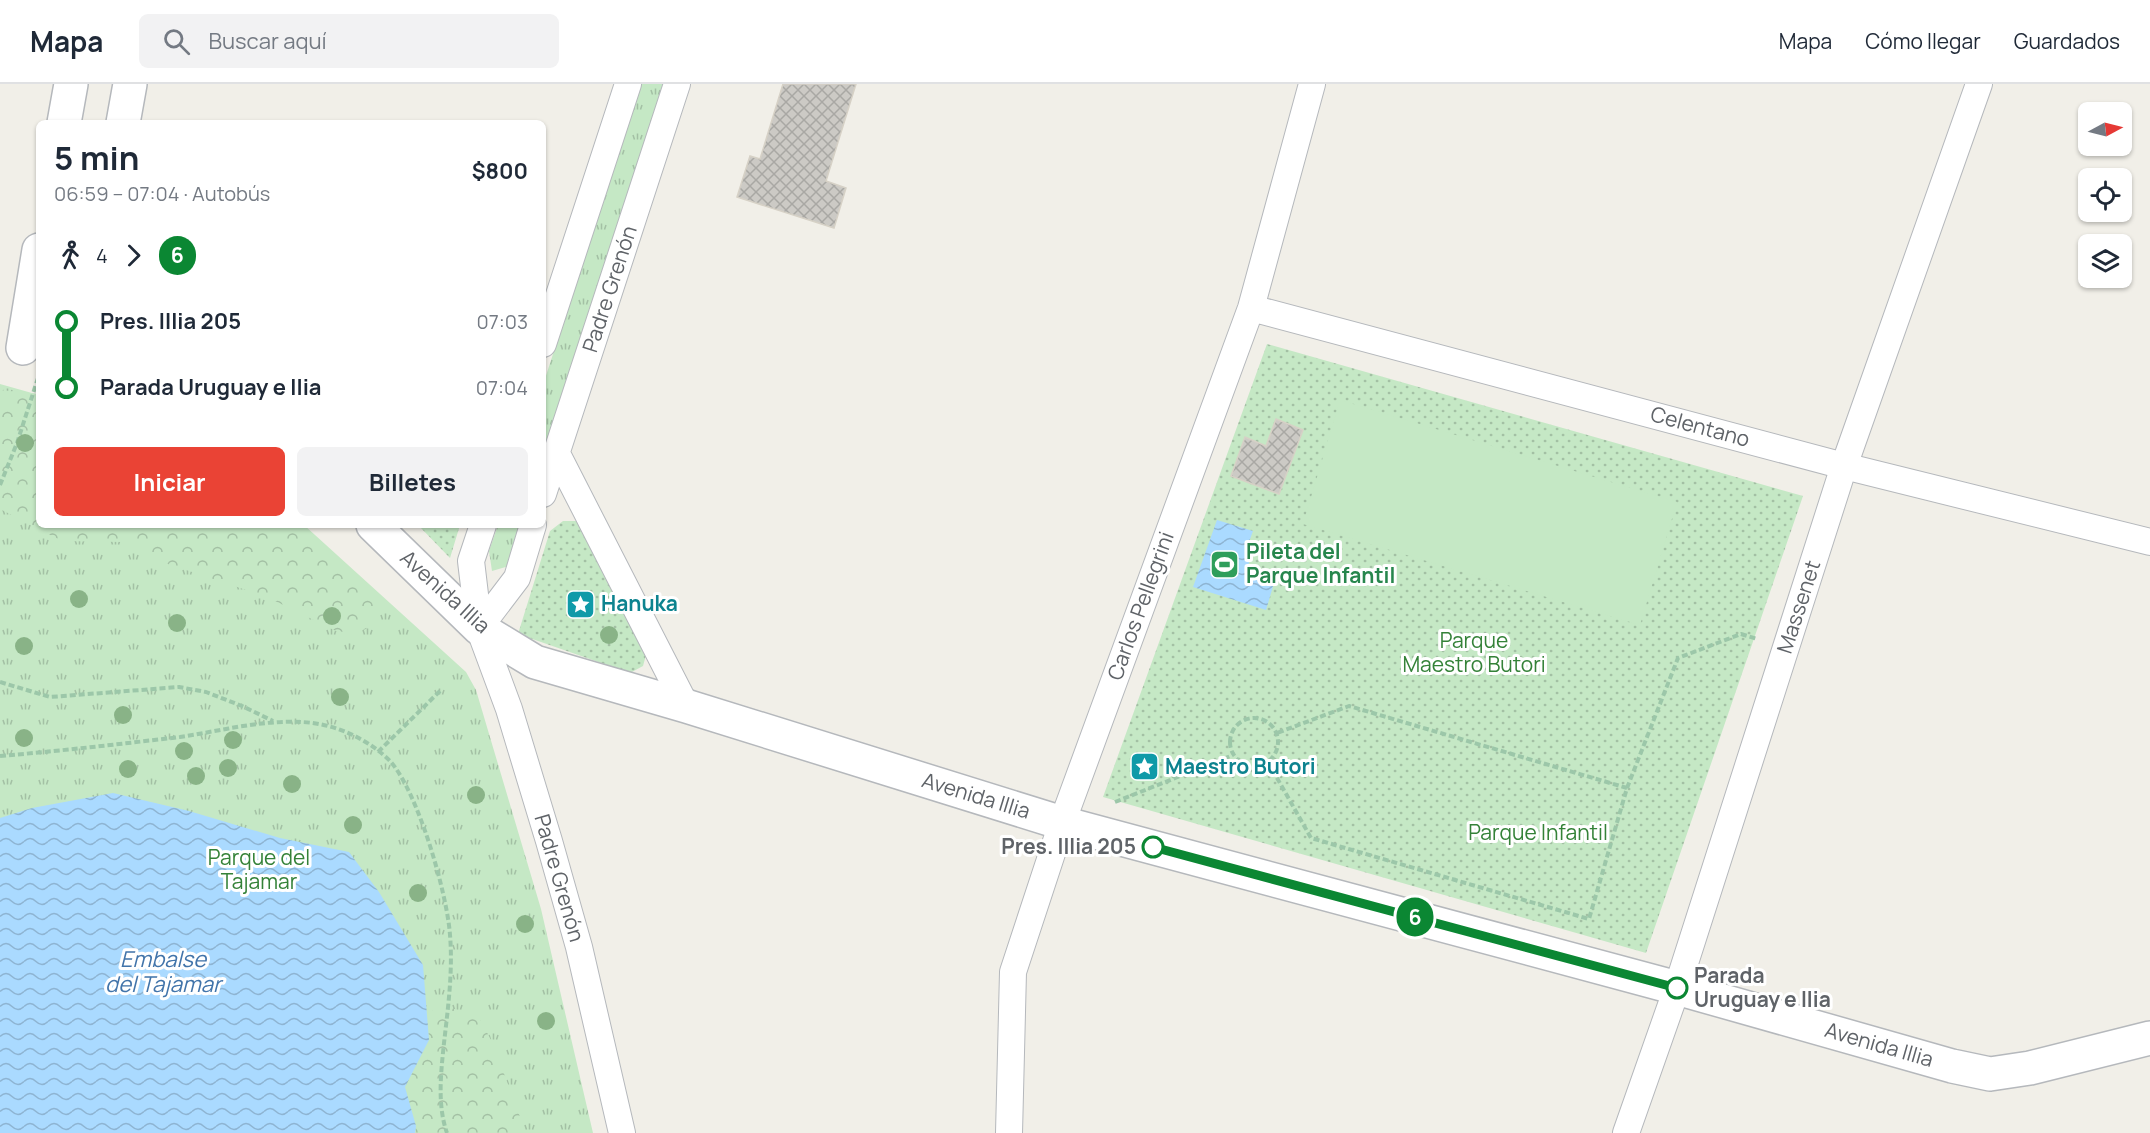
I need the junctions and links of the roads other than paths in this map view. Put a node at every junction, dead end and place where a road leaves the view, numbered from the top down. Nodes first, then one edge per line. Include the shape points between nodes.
1 (71, 84) edge
2 (130, 84) edge
3 (628, 84) edge
4 (677, 84) edge
5 (1312, 84) edge
6 (1979, 84) edge
7 (65, 120) edge
8 (124, 120) edge
9 (36, 266) edge
10 (1251, 308) junction
11 (546, 335) edge
12 (20, 351) edge
13 (556, 452) junction
14 (1844, 466) junction
15 (546, 484) edge
16 (376, 528) edge
17 (482, 528) edge
18 (532, 528) edge
19 (2150, 542) edge
20 (478, 628) junction
21 (686, 706) junction
22 (1062, 823) junction
23 (1677, 988) junction
24 (2150, 1038) edge
25 (622, 1133) edge
26 (1009, 1133) edge
27 (1626, 1133) edge

1 - 7 street
2 - 8 street
3 - 11 street
4 - 13 street, Padre Grenón
5 - 10 street, Carlos Pellegrini
6 - 14 street, Massenet
9 - 12 street
10 - 14 street, Celentano
10 - 22 street, Carlos Pellegrini
13 - 15 street, Padre Grenón
13 - 21 street
14 - 19 street, Celentano
14 - 23 street, Massenet
16 - 20 street, Avenida Illia
17 - 20 street, Padre Grenón via 471,561
18 - 20 street via 517,578
20 - 21 street, Avenida Illia via 535,662
20 - 25 street, Padre Grenón via 509,709 552,852
21 - 22 street, Avenida Illia
22 - 23 street, Avenida Illia
22 - 26 street, Carlos Pellegrini via 1013,972
23 - 24 street, Avenida Illia via 1990,1074
23 - 27 street, Massenet

